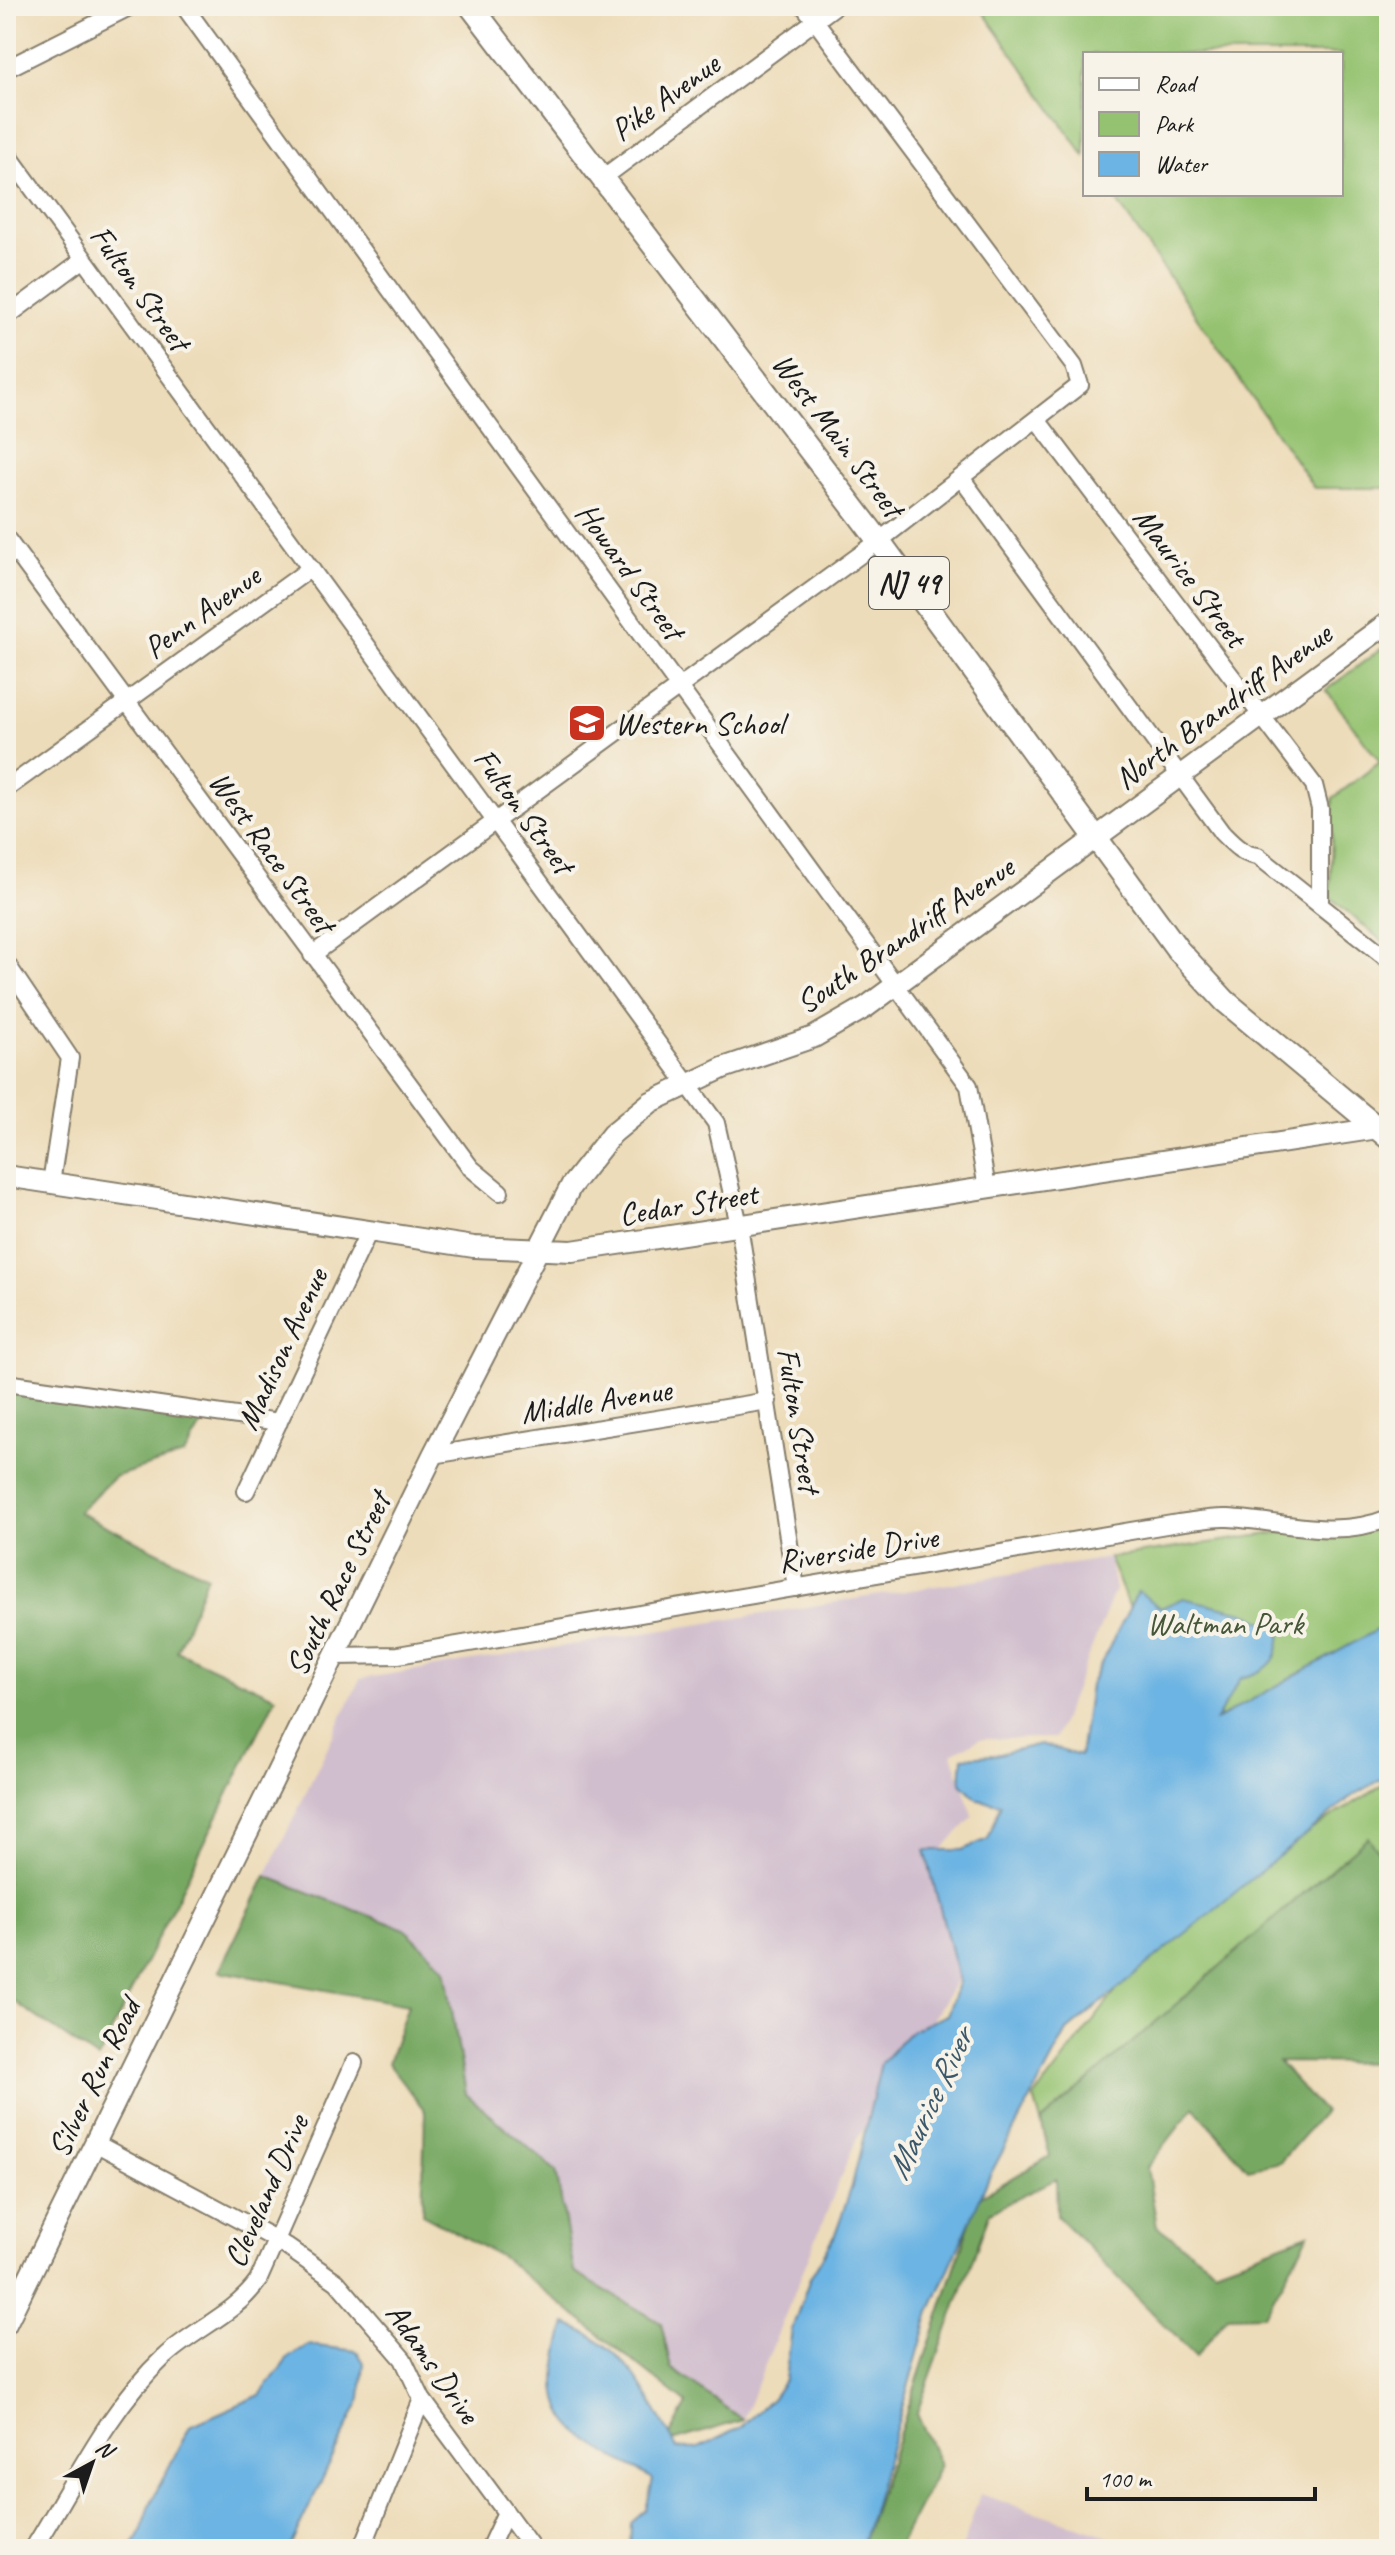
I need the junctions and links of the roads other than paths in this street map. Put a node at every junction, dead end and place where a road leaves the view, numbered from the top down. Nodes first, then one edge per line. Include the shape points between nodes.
1 (131, 6) edge
2 (184, 6) edge
3 (471, 6) edge
4 (804, 6) edge
5 (835, 6) edge
6 (815, 21) junction
7 (6, 69) edge
8 (6, 152) edge
9 (604, 177) junction
10 (84, 259) junction
11 (6, 317) edge
12 (1038, 421) junction
13 (962, 479) junction
14 (6, 538) edge
15 (879, 541) junction
16 (311, 568) junction
17 (1389, 622) edge
18 (680, 686) junction
19 (127, 702) junction
20 (1260, 716) junction
21 (1179, 775) junction
22 (6, 789) edge
23 (496, 820) junction
24 (1093, 839) junction
25 (1320, 902) junction
26 (312, 955) junction
27 (1389, 960) edge
28 (6, 963) edge
29 (895, 986) junction
30 (689, 1083) junction
31 (1383, 1133) edge
32 (6, 1176) edge
33 (51, 1183) junction
34 (987, 1188) junction
35 (500, 1192) dead end
36 (739, 1225) junction
37 (369, 1231) junction
38 (537, 1250) junction
39 (6, 1383) edge
40 (768, 1401) junction
41 (279, 1422) junction
42 (433, 1455) junction
43 (246, 1491) dead end
44 (1389, 1518) edge
45 (796, 1588) junction
46 (335, 1656) junction
47 (194, 1945) joint
48 (354, 2063) dead end
49 (95, 2143) junction
50 (277, 2240) junction
51 (6, 2324) edge
52 (422, 2399) junction
53 (506, 2512) junction
54 (33, 2549) edge
55 (362, 2549) edge
56 (489, 2549) edge
57 (533, 2549) edge

1 - 7 street
2 - 18 street, Howard Street
3 - 9 highway, West Main Street / NJ 49
4 - 6 street
5 - 6 street, Pike Avenue
6 - 9 street, Pike Avenue
6 - 12 street via 1074,366 1080,385
8 - 10 street, Fulton Street
9 - 15 highway, West Main Street / NJ 49
10 - 11 street
10 - 16 street, Fulton Street
12 - 13 street
12 - 20 street, Maurice Street
13 - 15 street
13 - 21 street
14 - 19 street, West Race Street
15 - 18 street
15 - 24 highway, West Main Street / NJ 49
16 - 19 street, Penn Avenue
16 - 23 street, Fulton Street
17 - 20 main road, North Brandriff Avenue
18 - 23 street
18 - 29 street, Howard Street
19 - 22 street, Penn Avenue
19 - 26 street, West Race Street
20 - 21 main road, North Brandriff Avenue
20 - 25 street, Maurice Street via 1319,796
21 - 24 main road, North Brandriff Avenue
21 - 25 street via 1230,841
23 - 26 street
23 - 30 street, Fulton Street
24 - 29 main road, South Brandriff Avenue
24 - 31 highway, West Main Street / NJ 49 via 1209,987
25 - 27 street
26 - 35 street, West Race Street via 471,1168
28 - 33 street via 70,1058
29 - 30 main road, South Brandriff Avenue via 814,1037
29 - 34 street, Howard Street via 969,1086
30 - 36 street, Fulton Street via 716,1123
30 - 38 main road, South Brandriff Avenue via 651,1102 612,1134 571,1186
31 - 34 main road, Cedar Street
32 - 33 main road, Cedar Street
33 - 37 main road, Cedar Street
34 - 36 main road, Cedar Street
36 - 38 main road, Cedar Street via 607,1247
36 - 40 street, Fulton Street
37 - 38 main road, Cedar Street via 474,1247
37 - 41 street, Madison Avenue
38 - 42 main road, South Race Street
39 - 41 street
40 - 42 street, Middle Avenue
40 - 45 street, Fulton Street
41 - 43 street, Madison Avenue
42 - 46 main road, South Race Street
44 - 45 street, Riverside Drive via 1334,1530 1232,1518 1187,1521
45 - 46 street, Riverside Drive via 398,1655
46 - 47 main road, South Race Street
47 - 49 main road, Silver Run Road
48 - 50 street, Cleveland Drive
49 - 50 street, Adams Drive
49 - 51 main road, Silver Run Road
50 - 52 street, Adams Drive via 337,2282 403,2359
50 - 54 street, Cleveland Drive via 244,2300 165,2356 131,2391
52 - 53 street, Adams Drive
52 - 55 street
53 - 56 street
53 - 57 street, Adams Drive

